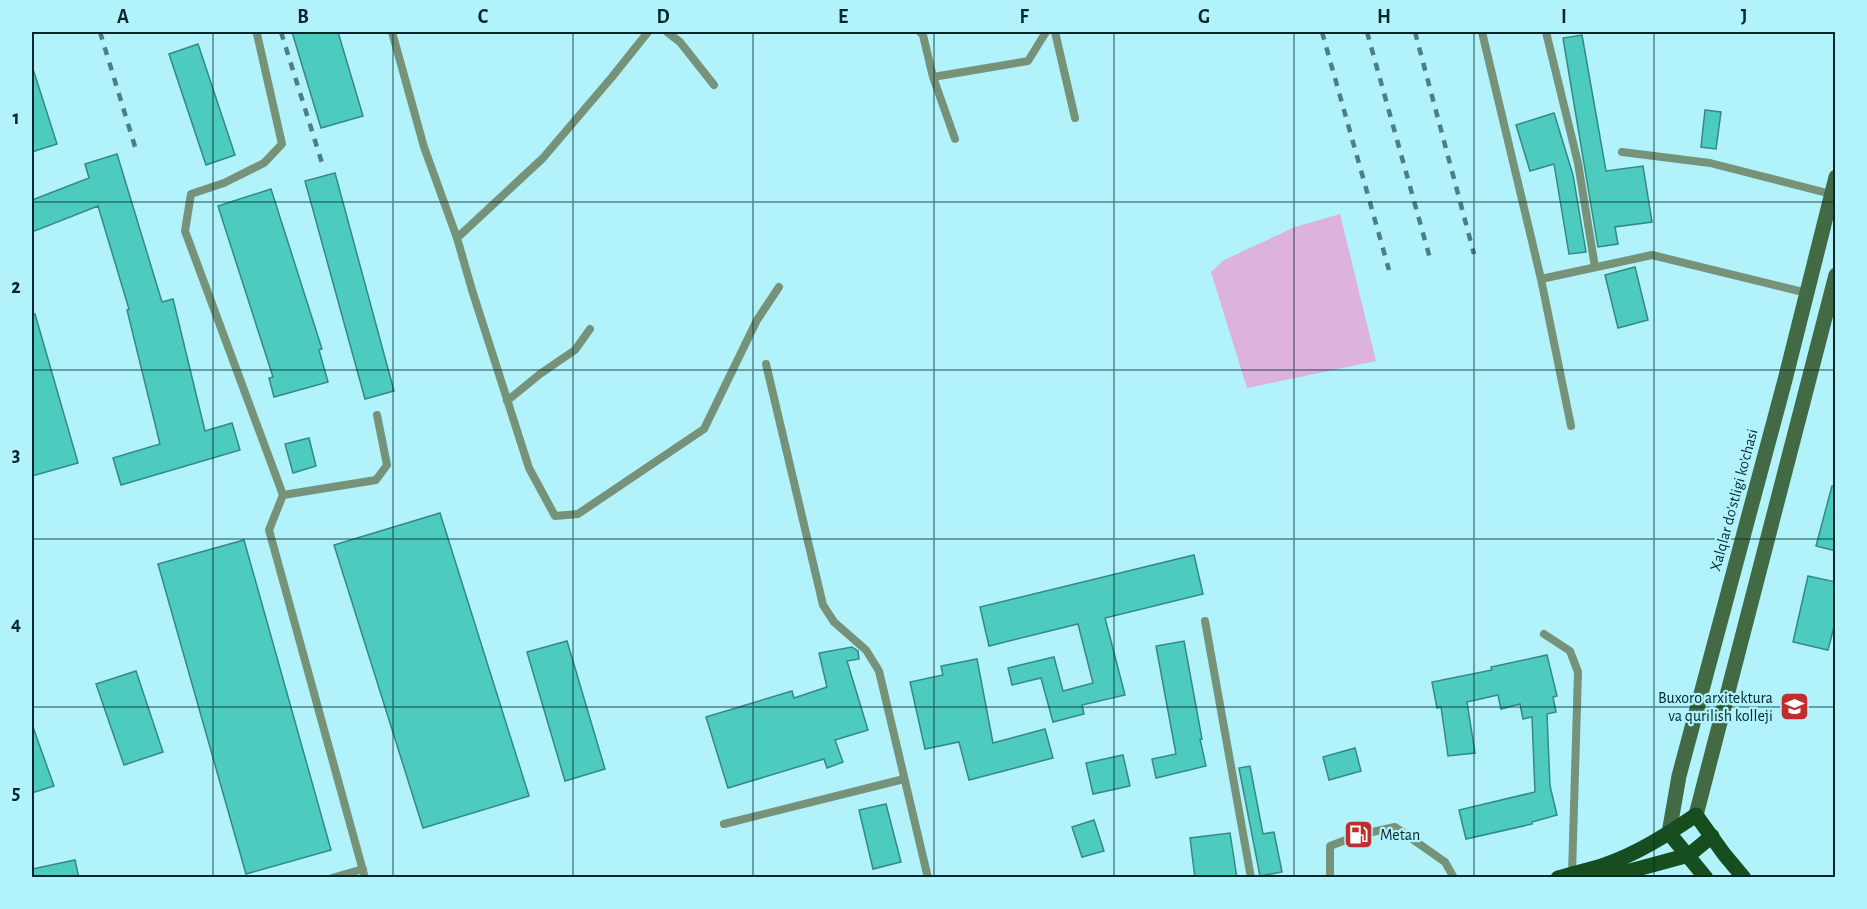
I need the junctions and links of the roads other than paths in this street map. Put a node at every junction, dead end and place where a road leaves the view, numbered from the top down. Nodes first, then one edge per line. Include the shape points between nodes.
1 (392, 32) edge
2 (648, 32) edge
3 (667, 32) edge
4 (920, 32) edge
5 (1046, 32) edge
6 (1055, 32) edge
7 (1482, 32) edge
8 (1546, 32) edge
9 (257, 34) dead end
10 (933, 77) junction
11 (714, 85) dead end
12 (1075, 118) dead end
13 (955, 139) dead end
14 (1622, 152) dead end
15 (1836, 177) edge
16 (1831, 194) junction
17 (457, 238) junction
18 (1595, 267) junction
19 (1836, 275) edge
20 (1541, 279) junction
21 (779, 287) dead end
22 (1807, 293) junction
23 (590, 329) dead end
24 (766, 364) dead end
25 (507, 400) junction
26 (377, 415) dead end
27 (1571, 426) dead end
28 (283, 495) junction
29 (1205, 621) dead end
30 (1544, 634) dead end
31 (904, 778) junction
32 (1696, 815) junction
33 (724, 824) dead end
34 (1669, 833) junction
35 (1712, 836) junction
36 (1689, 855) junction
37 (364, 874) edge
38 (1565, 876) edge
39 (332, 878) edge
40 (928, 878) edge
41 (1251, 878) edge
42 (1330, 878) edge
43 (1454, 878) edge
44 (1604, 878) edge
45 (1706, 878) edge
46 (1744, 878) edge

1 - 17 lane via 424,147
2 - 17 lane via 543,158
3 - 11 lane via 680,42
4 - 10 lane
5 - 10 lane via 1028,62
6 - 12 lane
7 - 20 lane
8 - 18 lane via 1578,162
9 - 28 lane via 282,144 264,163 191,194 185,231
10 - 13 lane
14 - 16 lane via 1710,163
15 - 16 main road, Xalqlar do'stligi ko'chasi
16 - 22 main road, Xalqlar do'stligi ko'chasi
17 - 25 lane
18 - 20 lane
18 - 22 lane via 1652,255
19 - 32 main road
20 - 27 lane
21 - 25 lane via 757,320 704,429 578,514 555,516 529,468
22 - 34 main road, Xalqlar do'stligi ko'chasi via 1679,776
23 - 25 lane via 575,350
24 - 31 lane via 824,605 834,622 866,650 879,671
26 - 28 lane via 387,465 376,480
28 - 37 lane via 269,530
29 - 41 lane
30 - 38 lane via 1570,651 1578,672
31 - 33 lane
31 - 40 lane
32 - 34 main road
32 - 35 main road
34 - 36 main road
34 - 38 main road via 1631,854
35 - 36 main road
35 - 46 main road
36 - 44 main road
36 - 45 main road
37 - 39 lane
42 - 43 lane via 1330,846 1395,827 1445,862

